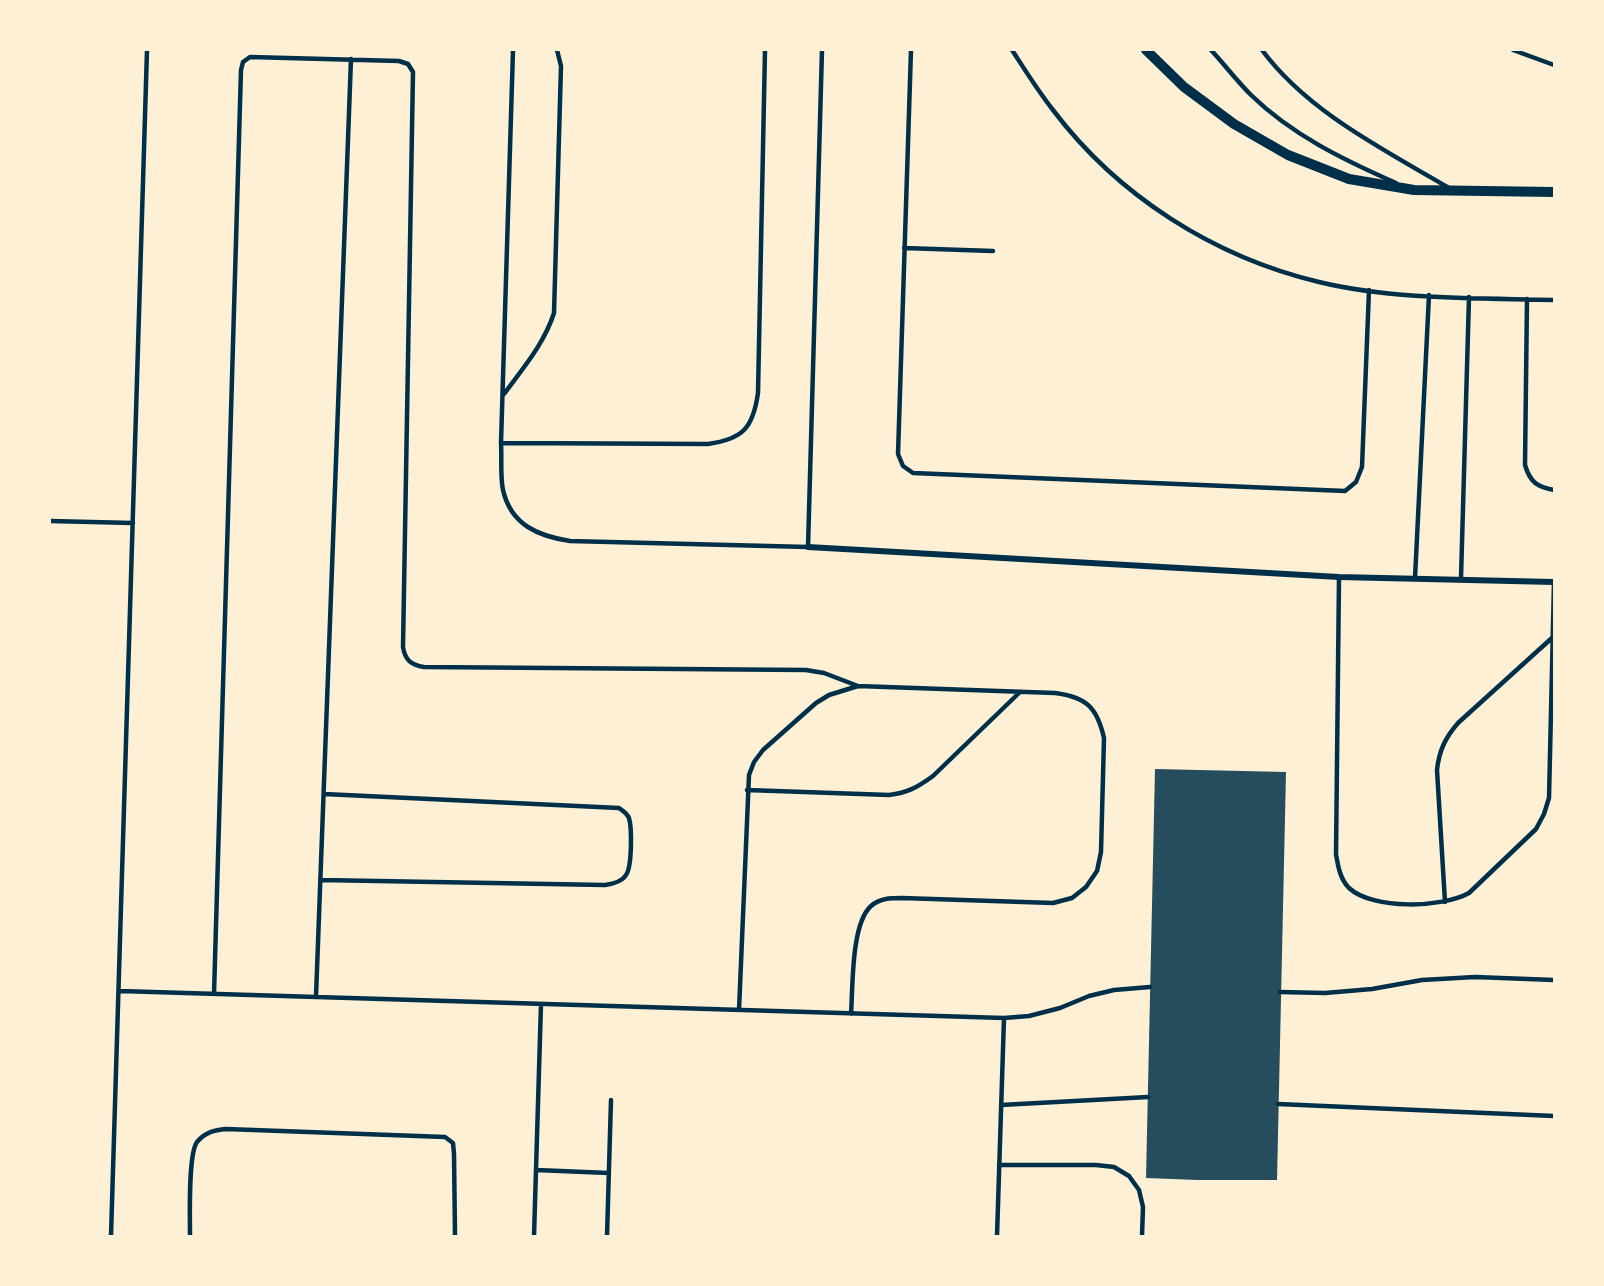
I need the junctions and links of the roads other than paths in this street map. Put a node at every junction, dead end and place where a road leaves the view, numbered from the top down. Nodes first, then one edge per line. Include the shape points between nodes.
1 (147, 50) edge
2 (513, 50) edge
3 (557, 50) edge
4 (765, 50) edge
5 (822, 50) edge
6 (911, 50) edge
7 (1012, 50) edge
8 (1146, 50) edge
9 (1211, 50) edge
10 (1262, 50) edge
11 (1513, 50) edge
12 (351, 59) junction
13 (1554, 65) edge
14 (1414, 190) junction
15 (1452, 190) junction
16 (1554, 192) edge
17 (904, 248) junction
18 (993, 252) dead end
19 (1369, 290) junction
20 (1429, 295) junction
21 (1469, 297) junction
22 (1527, 299) junction
23 (1554, 300) edge
24 (503, 395) junction
25 (501, 443) junction
26 (1554, 490) edge
27 (50, 521) edge
28 (133, 523) junction
29 (808, 547) junction
30 (1339, 577) junction
31 (1415, 578) junction
32 (1461, 578) junction
33 (1554, 582) edge
34 (1554, 637) edge
35 (858, 686) junction
36 (1021, 691) junction
37 (747, 790) junction
38 (324, 794) junction
39 (320, 880) junction
40 (1445, 902) junction
41 (1554, 980) edge
42 (1150, 987) dead end
43 (120, 991) junction
44 (1280, 992) dead end
45 (214, 994) junction
46 (316, 996) junction
47 (542, 1004) junction
48 (739, 1010) junction
49 (851, 1014) junction
50 (1004, 1018) junction
51 (1148, 1097) dead end
52 (612, 1100) dead end
53 (1278, 1104) dead end
54 (1001, 1105) junction
55 (1554, 1116) edge
56 (999, 1165) junction
57 (536, 1170) junction
58 (609, 1173) junction
59 (111, 1236) edge
60 (190, 1236) edge
61 (455, 1236) edge
62 (534, 1236) edge
63 (607, 1236) edge
64 (997, 1236) edge
65 (1142, 1236) edge

1 - 28 lane
2 - 24 lane
3 - 24 lane via 561,66 554,313 541,344
4 - 25 lane via 758,393 755,413 744,430 728,441 708,444
5 - 29 lane
6 - 17 lane
7 - 19 lane via 1052,110 1086,149 1130,189 1178,224 1272,268 1320,282
8 - 14 street via 1184,87 1234,124 1288,155 1349,179
9 - 14 lane via 1250,95 1286,125 1326,150
10 - 15 lane via 1328,114
11 - 13 lane
12 - 35 lane via 399,61 408,64 413,72 405,657 413,665 424,667 806,670 833,675
12 - 38 lane
12 - 45 lane via 250,57 241,70
14 - 15 street
15 - 16 street
17 - 18 lane
17 - 19 lane via 898,454 903,466 926,475 1345,491 1356,482 1362,467
19 - 20 lane
20 - 21 lane
20 - 31 lane
21 - 22 lane
21 - 32 lane
22 - 23 lane
22 - 26 lane via 1525,465 1529,479 1541,488
24 - 25 lane
25 - 29 lane via 503,490 512,512 527,528 548,537 570,541
27 - 28 lane
28 - 43 lane
29 - 30 street
30 - 31 street
30 - 40 lane via 1339,872 1348,887 1379,903
31 - 32 street
32 - 33 street
33 - 34 lane
34 - 40 lane via 1548,798 1544,814 1525,841 1469,892
34 - 40 lane via 1458,723 1446,736 1439,753
35 - 36 lane
35 - 37 lane via 829,694 763,750 754,762
36 - 37 lane via 933,776 905,793
36 - 49 lane via 1074,696 1089,705 1100,720 1104,738 1097,871 1072,898 1053,903 885,898 861,919
37 - 48 lane
38 - 39 lane
38 - 39 lane via 619,808 628,815 630,826 629,865 626,876 605,885
39 - 46 lane
41 - 44 lane via 1475,977 1325,993
42 - 50 lane via 1114,990 1029,1016
43 - 45 lane
43 - 59 lane
45 - 46 lane
46 - 47 lane
47 - 48 lane
47 - 57 lane
48 - 49 lane
49 - 50 lane
50 - 54 lane
51 - 54 lane
52 - 58 lane
53 - 55 lane
54 - 56 lane
56 - 64 lane
56 - 65 lane via 1114,1167 1129,1176 1139,1190
57 - 58 lane
57 - 62 lane
58 - 63 lane
60 - 61 lane via 196,1143 209,1131 226,1129 445,1137 453,1143

